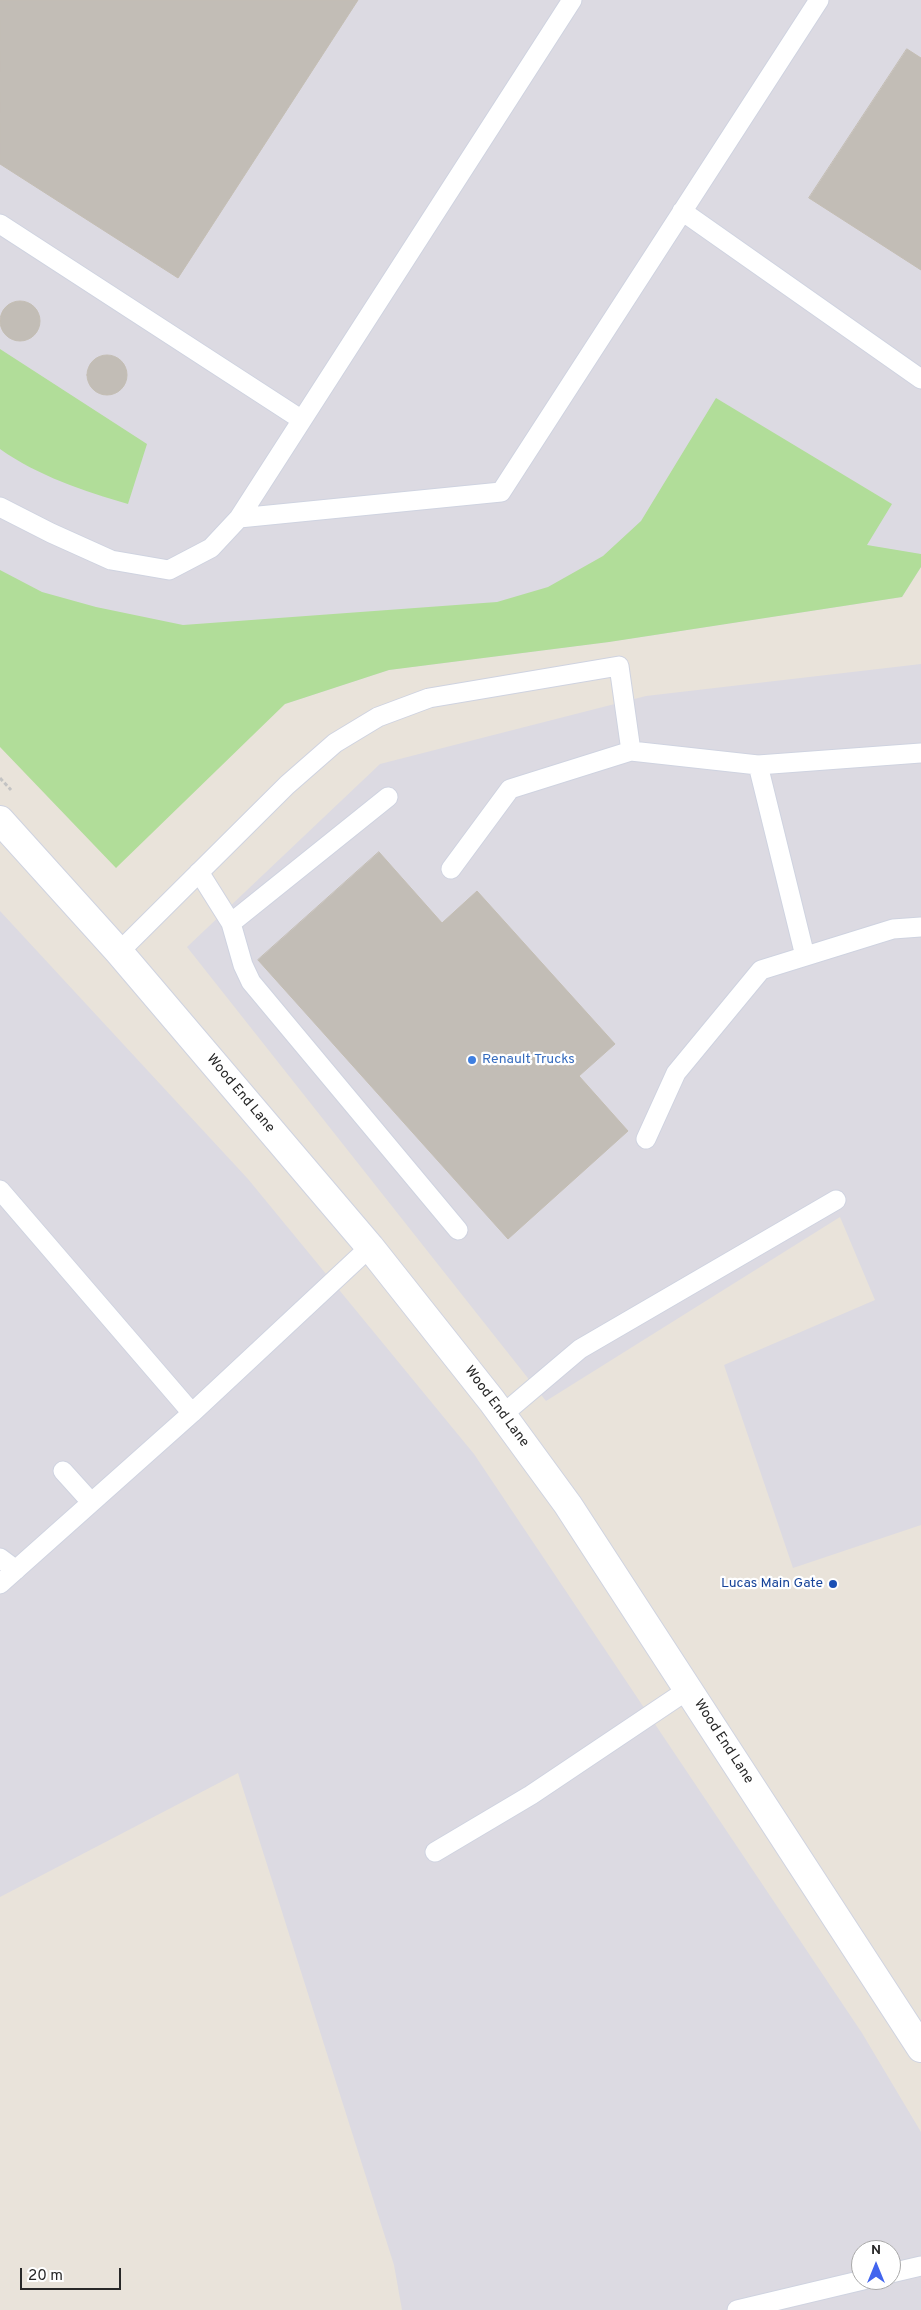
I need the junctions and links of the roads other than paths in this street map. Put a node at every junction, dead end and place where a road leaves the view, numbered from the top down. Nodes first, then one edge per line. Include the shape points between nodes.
1 (572, 0) edge
2 (819, 0) edge
3 (682, 211) junction
4 (0, 224) edge
5 (921, 379) edge
6 (302, 420) junction
7 (0, 507) edge
8 (239, 518) junction
9 (631, 751) junction
10 (921, 754) edge
11 (758, 765) junction
12 (388, 797) dead end
13 (0, 820) edge
14 (451, 869) dead end
15 (199, 872) junction
16 (232, 923) junction
17 (921, 928) edge
18 (119, 952) junction
19 (805, 956) junction
20 (646, 1139) dead end
21 (0, 1190) edge
22 (836, 1200) dead end
23 (458, 1230) dead end
24 (370, 1247) junction
25 (192, 1412) junction
26 (502, 1415) junction
27 (63, 1471) dead end
28 (91, 1502) junction
29 (0, 1558) edge
30 (16, 1570) junction
31 (0, 1584) edge
32 (689, 1689) junction
33 (434, 1852) dead end
34 (921, 2048) edge
35 (921, 2266) edge
36 (901, 2271) edge
37 (851, 2283) edge
38 (737, 2310) edge

1 - 6 lane
2 - 3 lane
3 - 5 lane
3 - 8 lane via 501,492
4 - 6 lane
6 - 8 lane
7 - 8 lane via 111,560 169,570 210,548
9 - 11 lane
9 - 14 lane via 510,789
9 - 15 lane via 619,666 429,698 378,717 335,743 287,785
10 - 11 lane
11 - 19 lane
12 - 16 lane
13 - 18 street, Wood End Lane
15 - 16 lane
15 - 18 lane
16 - 23 lane via 251,982
17 - 19 lane via 893,928
18 - 24 street, Wood End Lane
19 - 20 lane via 761,970 676,1072
21 - 25 lane
22 - 26 lane via 580,1349
24 - 25 lane
24 - 26 street, Wood End Lane
25 - 28 lane
26 - 32 street, Wood End Lane via 568,1505
27 - 28 lane
28 - 30 lane
29 - 30 lane
30 - 31 lane
32 - 33 lane via 530,1795
32 - 34 street, Wood End Lane
35 - 36 lane
37 - 38 lane

